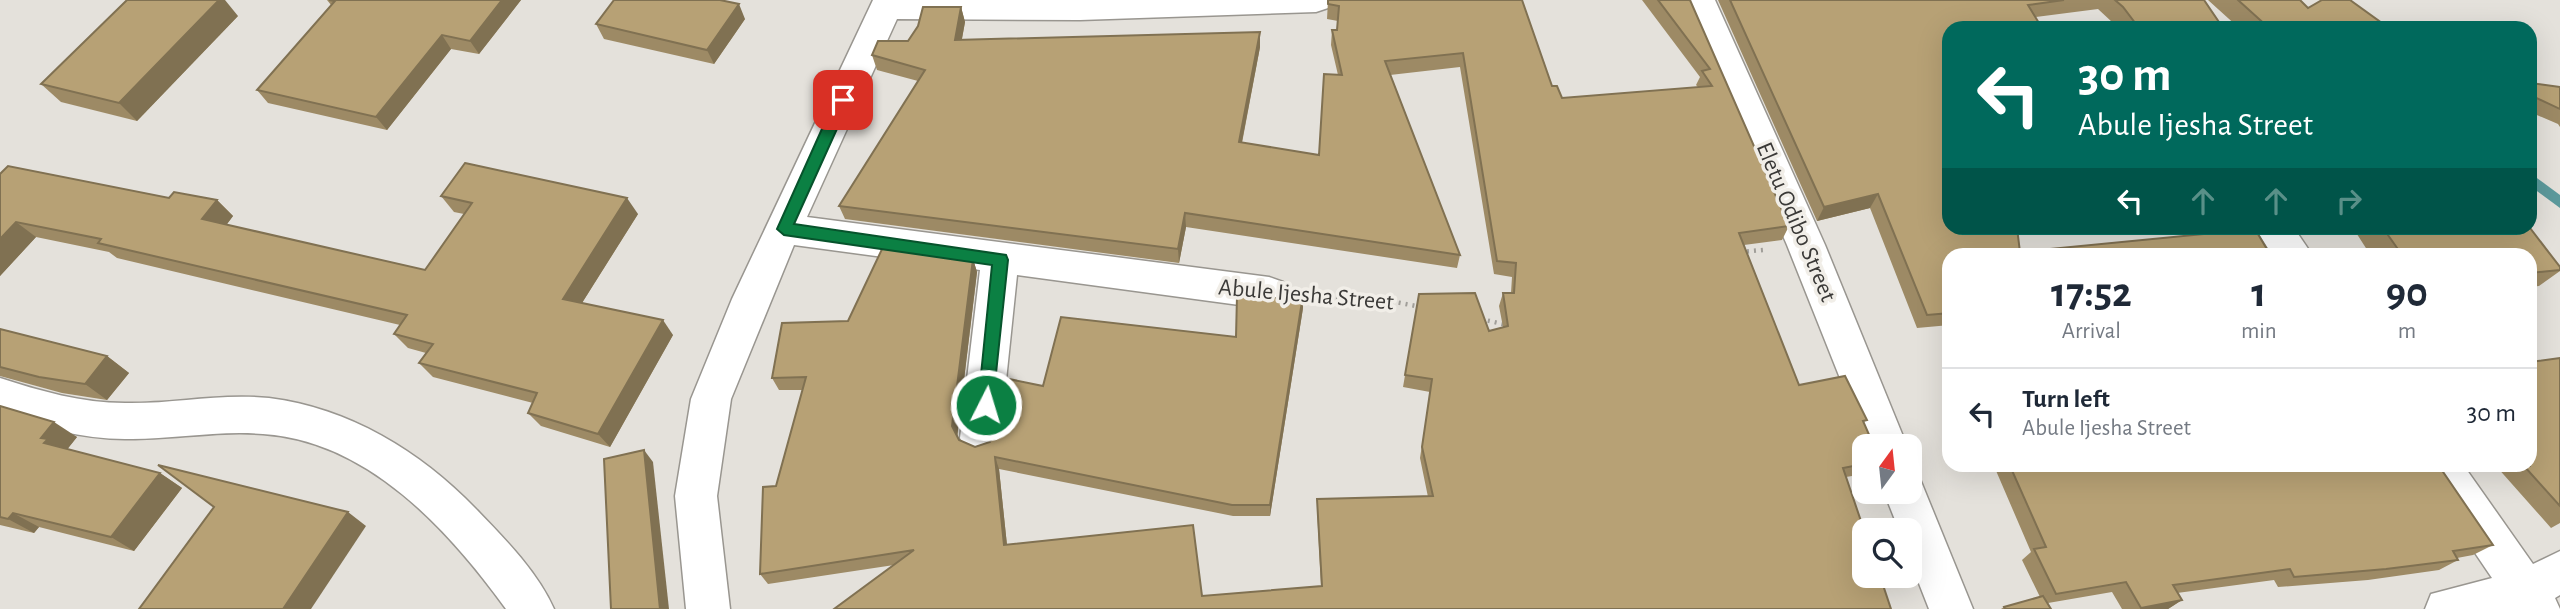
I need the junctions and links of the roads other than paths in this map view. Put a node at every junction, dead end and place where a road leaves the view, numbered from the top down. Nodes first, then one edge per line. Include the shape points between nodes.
1 (1316, 0) edge
2 (1698, 0) edge
3 (883, 4) edge
4 (784, 229) junction
5 (1000, 260) junction
6 (1269, 293) road end
7 (0, 396) edge
8 (1882, 434) edge
9 (980, 438) dead end
10 (2445, 472) edge
11 (1910, 504) edge
12 (2542, 590) edge
13 (532, 609) edge
14 (708, 609) edge
15 (1951, 609) edge
16 (2447, 609) edge

1 - 3 street via 1080,8
2 - 8 street, Eletu Odibo Street via 1807,245
3 - 4 street
4 - 5 street, Abule Ijesha Street
4 - 14 street via 711,399 696,496
5 - 6 street, Abule Ijesha Street
5 - 9 street
7 - 13 street via 51,413 120,422 269,416 334,430 370,449 442,502 500,564
10 - 12 street
11 - 15 street
12 - 16 street

